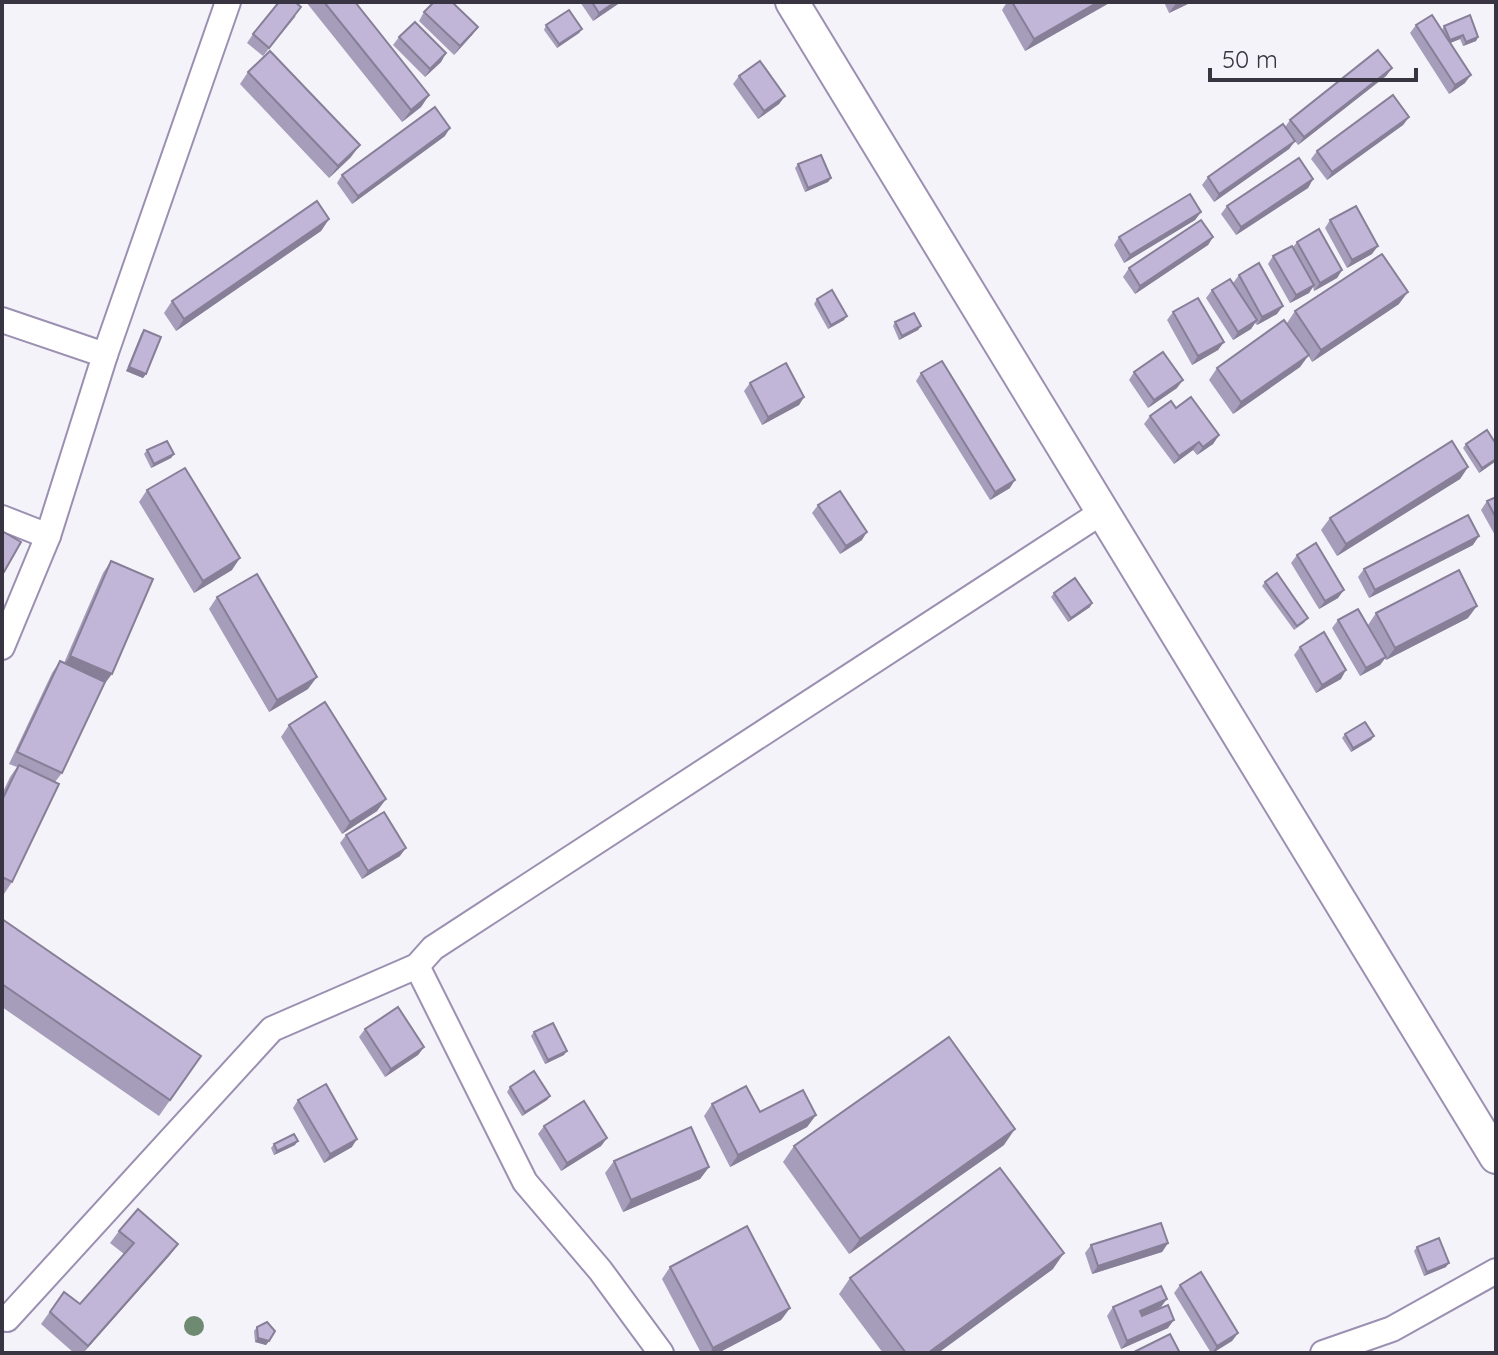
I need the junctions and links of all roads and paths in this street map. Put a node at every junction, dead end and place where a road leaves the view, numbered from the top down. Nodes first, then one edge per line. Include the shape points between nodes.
1 (228, 2) edge
2 (792, 2) edge
3 (2, 320) edge
4 (105, 355) junction
5 (1102, 512) junction
6 (2, 518) edge
7 (48, 536) junction
8 (2, 647) edge
9 (417, 966) junction
10 (1496, 1157) edge
11 (1496, 1271) edge
12 (7, 1319) dead end
13 (661, 1353) edge
14 (1323, 1353) edge

1 - 4 street
2 - 5 main road
3 - 4 street
4 - 7 street
5 - 9 street via 433,948
5 - 10 main road
6 - 7 street
7 - 8 street
9 - 12 street via 272,1029
9 - 13 street via 525,1182
11 - 14 street via 1392,1329

